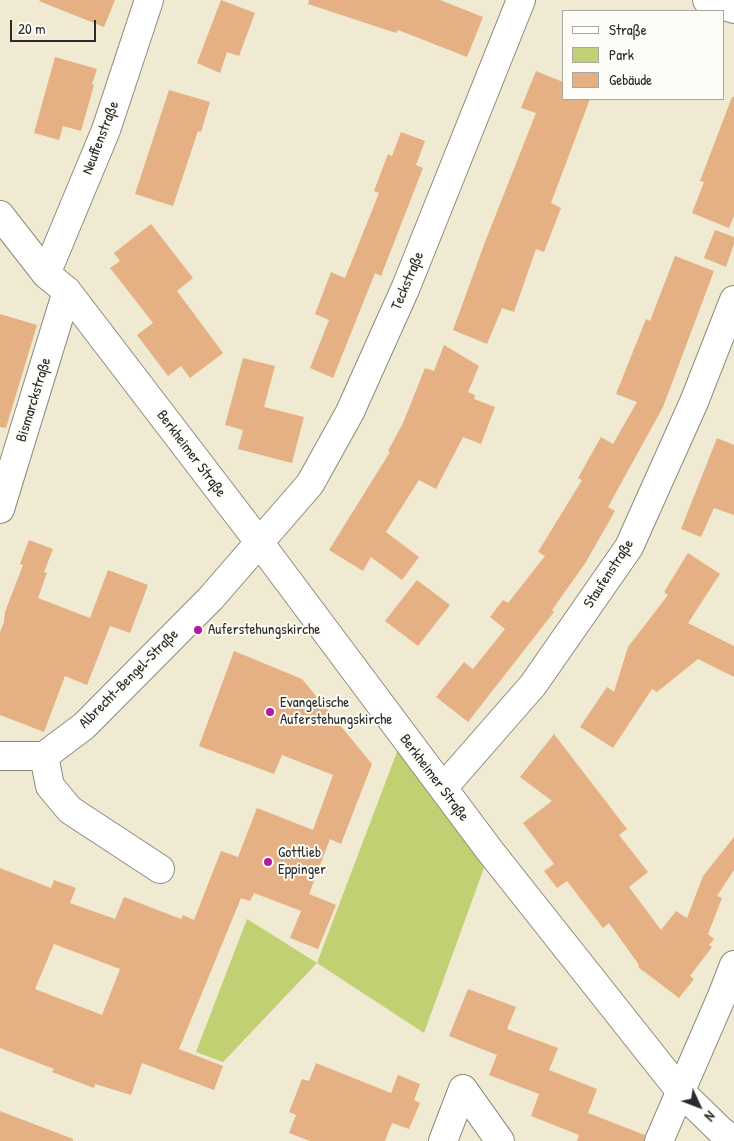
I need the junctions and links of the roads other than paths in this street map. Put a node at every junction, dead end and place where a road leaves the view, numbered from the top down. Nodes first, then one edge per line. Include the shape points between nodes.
1 (149, 0) edge
2 (521, 0) edge
3 (707, 0) edge
4 (734, 9) edge
5 (0, 215) edge
6 (46, 274) junction
7 (67, 291) junction
8 (734, 300) edge
9 (0, 509) edge
10 (258, 542) junction
11 (0, 756) edge
12 (44, 756) junction
13 (443, 788) junction
14 (160, 869) dead end
15 (734, 965) edge
16 (681, 1092) junction
17 (443, 1141) edge
18 (500, 1141) edge
19 (660, 1141) edge
20 (734, 1141) edge

1 - 6 street, Neuffenstraße via 106,130
2 - 10 street, Teckstraße via 406,287 350,412 310,484
3 - 4 street
5 - 6 street, Berkheimer Straße
6 - 7 street, Berkheimer Straße
7 - 9 street, Bismarckstraße
7 - 10 street, Berkheimer Straße
8 - 13 street, Staufenstraße via 694,402 629,548 533,685
10 - 12 street, Albrecht-Bengel-Straße via 211,598 84,726
10 - 13 street, Berkheimer Straße
11 - 12 street
12 - 14 street via 50,786 70,810
13 - 16 street, Berkheimer Straße
15 - 16 street
16 - 19 street
16 - 20 street, Berkheimer Straße
17 - 18 street via 463,1089

